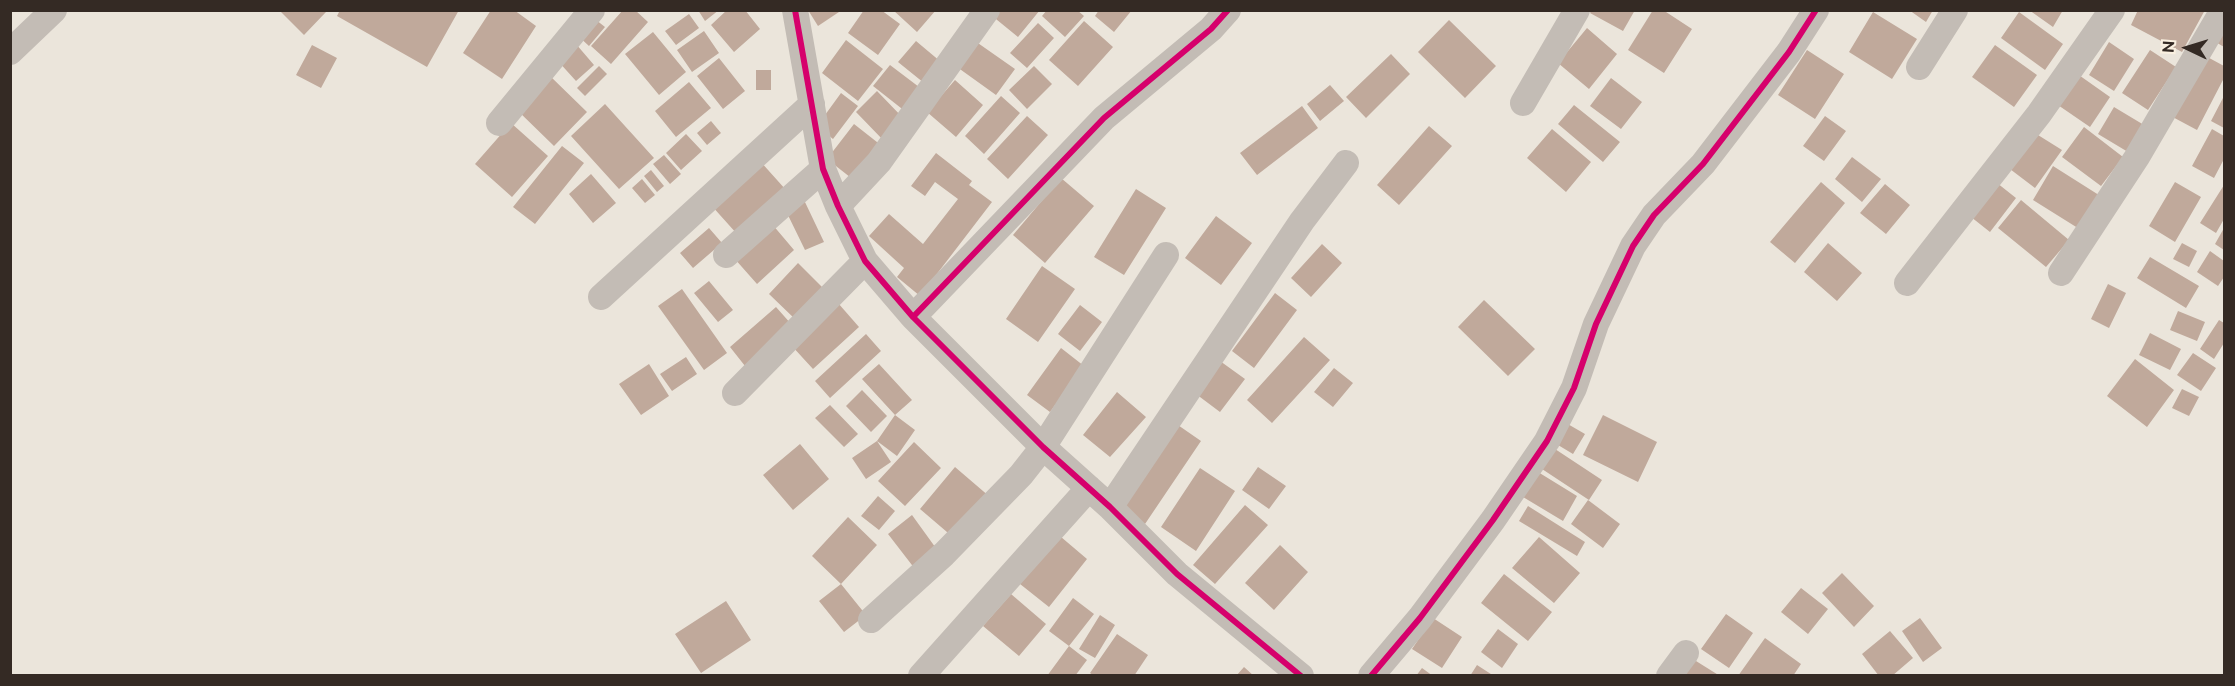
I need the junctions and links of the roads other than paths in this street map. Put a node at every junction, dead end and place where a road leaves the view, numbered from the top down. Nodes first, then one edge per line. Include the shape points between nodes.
1 (54, 10) edge
2 (592, 10) edge
3 (795, 10) edge
4 (987, 10) edge
5 (1228, 10) edge
6 (1577, 10) edge
7 (1816, 10) edge
8 (1955, 10) edge
9 (2112, 10) edge
10 (2223, 10) edge
11 (10, 52) edge
12 (1919, 67) dead end
13 (1523, 103) dead end
14 (812, 104) junction
15 (500, 123) dead end
16 (1346, 163) dead end
17 (823, 169) junction
18 (838, 206) junction
19 (726, 255) dead end
20 (1166, 255) dead end
21 (866, 261) junction
22 (2061, 273) dead end
23 (1907, 283) dead end
24 (601, 297) dead end
25 (913, 317) junction
26 (735, 393) dead end
27 (1043, 447) junction
28 (1089, 488) junction
29 (1110, 507) junction
30 (871, 620) dead end
31 (1686, 653) dead end
32 (921, 675) edge
33 (1301, 675) edge
34 (1371, 675) edge
35 (1669, 675) edge

1 - 11 street
2 - 15 street
3 - 14 street
4 - 18 street via 879,162
5 - 25 street via 1211,29 1104,118
6 - 13 street
7 - 34 street via 1789,52 1703,164 1654,215 1633,246 1596,324 1574,388 1547,441 1420,618
8 - 12 street
9 - 23 street via 2039,114
10 - 22 street via 2137,158
14 - 17 street
14 - 24 street
16 - 29 street via 1302,221
17 - 18 street
17 - 19 street
18 - 21 street
20 - 27 street
21 - 25 street
21 - 26 street
25 - 27 street
27 - 28 street
27 - 30 street via 1022,475 944,555
28 - 29 street
28 - 32 street
29 - 33 street via 1177,574
31 - 35 street

